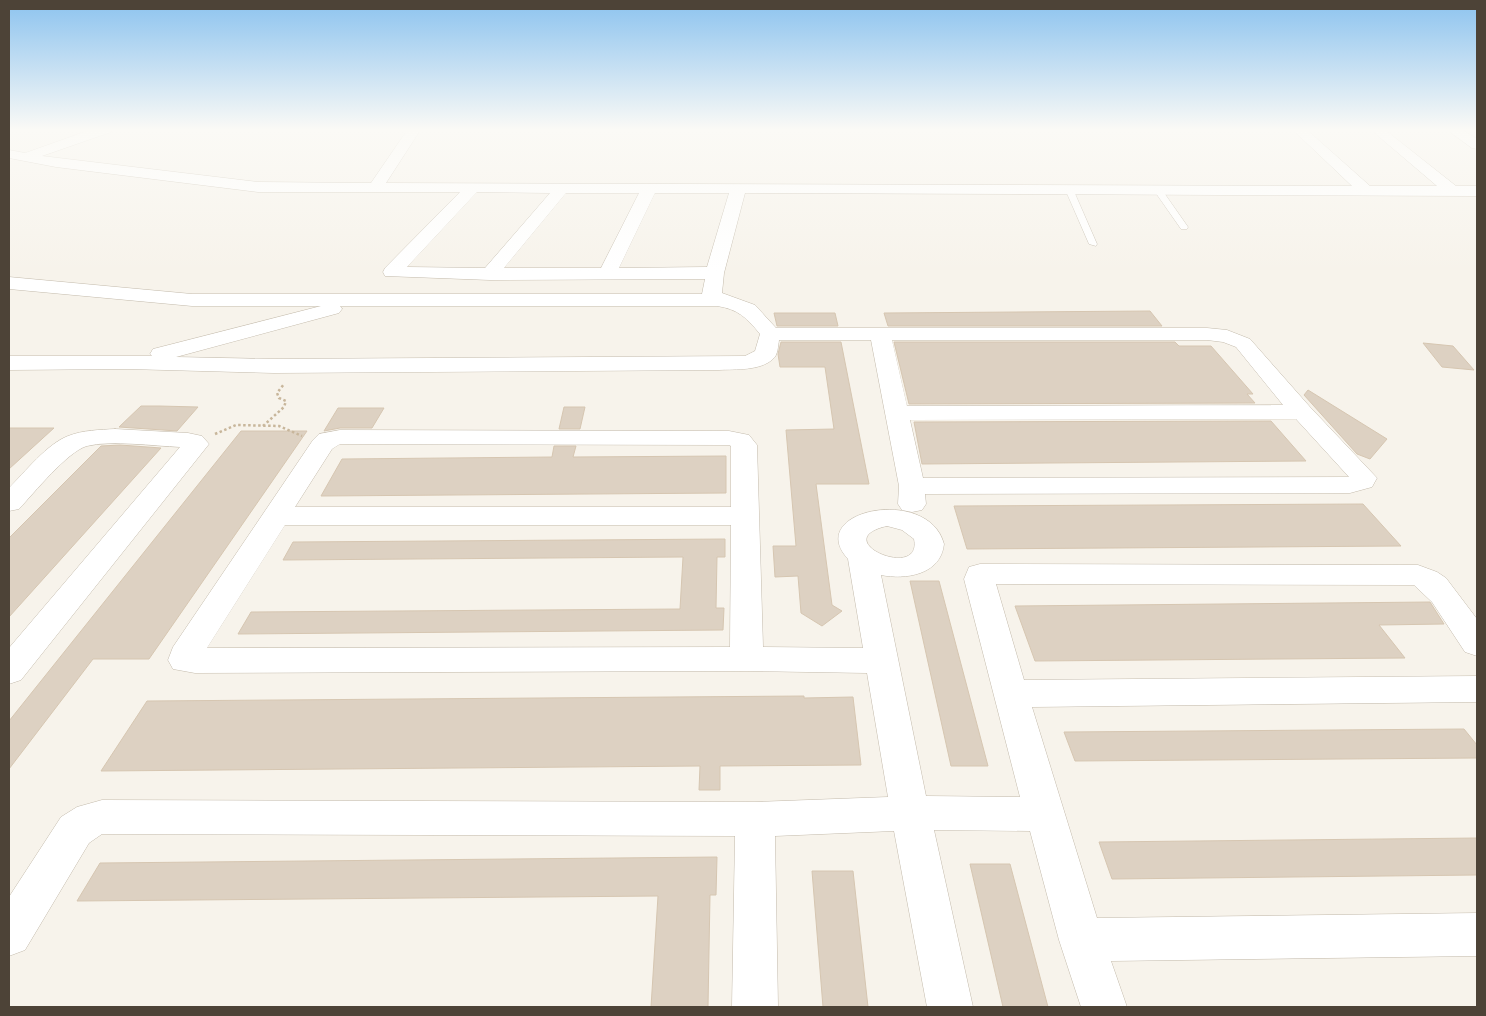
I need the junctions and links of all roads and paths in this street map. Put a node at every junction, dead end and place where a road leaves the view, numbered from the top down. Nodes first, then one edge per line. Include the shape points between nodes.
1 (169, 176) edge
2 (382, 176) edge
3 (1351, 176) edge
4 (1434, 176) edge
5 (374, 188) junction
6 (473, 188) junction
7 (561, 189) junction
8 (649, 189) junction
9 (738, 189) junction
10 (1069, 189) junction
11 (1157, 189) junction
12 (1366, 190) junction
13 (1452, 191) junction
14 (1477, 191) edge
15 (1184, 227) dead end
16 (1093, 244) dead end
17 (392, 272) junction
18 (715, 273) junction
19 (490, 274) junction
20 (607, 274) junction
21 (9, 283) edge
22 (359, 300) junction
23 (716, 300) junction
24 (298, 310) junction
25 (770, 334) junction
26 (880, 335) junction
27 (128, 362) junction
28 (9, 363) edge
29 (1302, 412) junction
30 (898, 413) junction
31 (196, 442) junction
32 (322, 444) junction
33 (912, 486) junction
34 (9, 502) edge
35 (275, 516) junction
36 (744, 516) junction
37 (911, 523) junction
38 (863, 559) junction
39 (1477, 644) edge
40 (747, 659) junction
41 (883, 661) junction
42 (9, 671) edge
43 (1477, 689) edge
44 (1012, 694) junction
45 (910, 813) junction
46 (1045, 814) junction
47 (755, 819) junction
48 (1477, 934) edge
49 (9, 935) edge
50 (1081, 940) junction
51 (755, 1007) edge
52 (950, 1007) edge
53 (1104, 1007) edge

1 - 5 street via 258,187
2 - 5 street
3 - 12 street
4 - 13 street
5 - 6 street
6 - 7 street
6 - 17 street
7 - 8 street
7 - 19 street
8 - 9 street
8 - 20 street
9 - 10 street
9 - 18 street
10 - 11 street
10 - 16 lane
11 - 12 street
11 - 15 lane
12 - 13 street
13 - 14 street
17 - 19 street
17 - 22 street
18 - 20 street
18 - 23 street via 712,294
19 - 20 street
21 - 24 street
22 - 23 street
22 - 24 street
23 - 25 street via 734,302 750,309
24 - 27 street
25 - 26 street
25 - 27 street via 765,355 748,362 274,366
26 - 29 street via 1227,336 1243,343
26 - 30 street
27 - 28 street
29 - 30 street
29 - 33 street via 1360,472 1363,481 1350,485
30 - 33 street
31 - 32 path via 236,425 279,426
31 - 34 street via 96,438 76,441
31 - 42 street via 195,448
32 - 35 street
32 - 36 street via 340,437 735,438 744,445
33 - 37 street
35 - 36 street
35 - 40 street via 188,650 185,660
36 - 40 street
37 - 38 street via 887,517 864,522 856,528 851,543
37 - 38 street via 928,536 931,545 923,560 895,568
38 - 41 street
39 - 44 street via 1436,586 1418,575 980,574
40 - 41 street
41 - 45 street
43 - 44 street
44 - 46 street
45 - 46 street
45 - 47 street
45 - 52 street
46 - 50 street
47 - 49 street via 102,816 75,830
47 - 51 street
48 - 50 street
50 - 53 street

